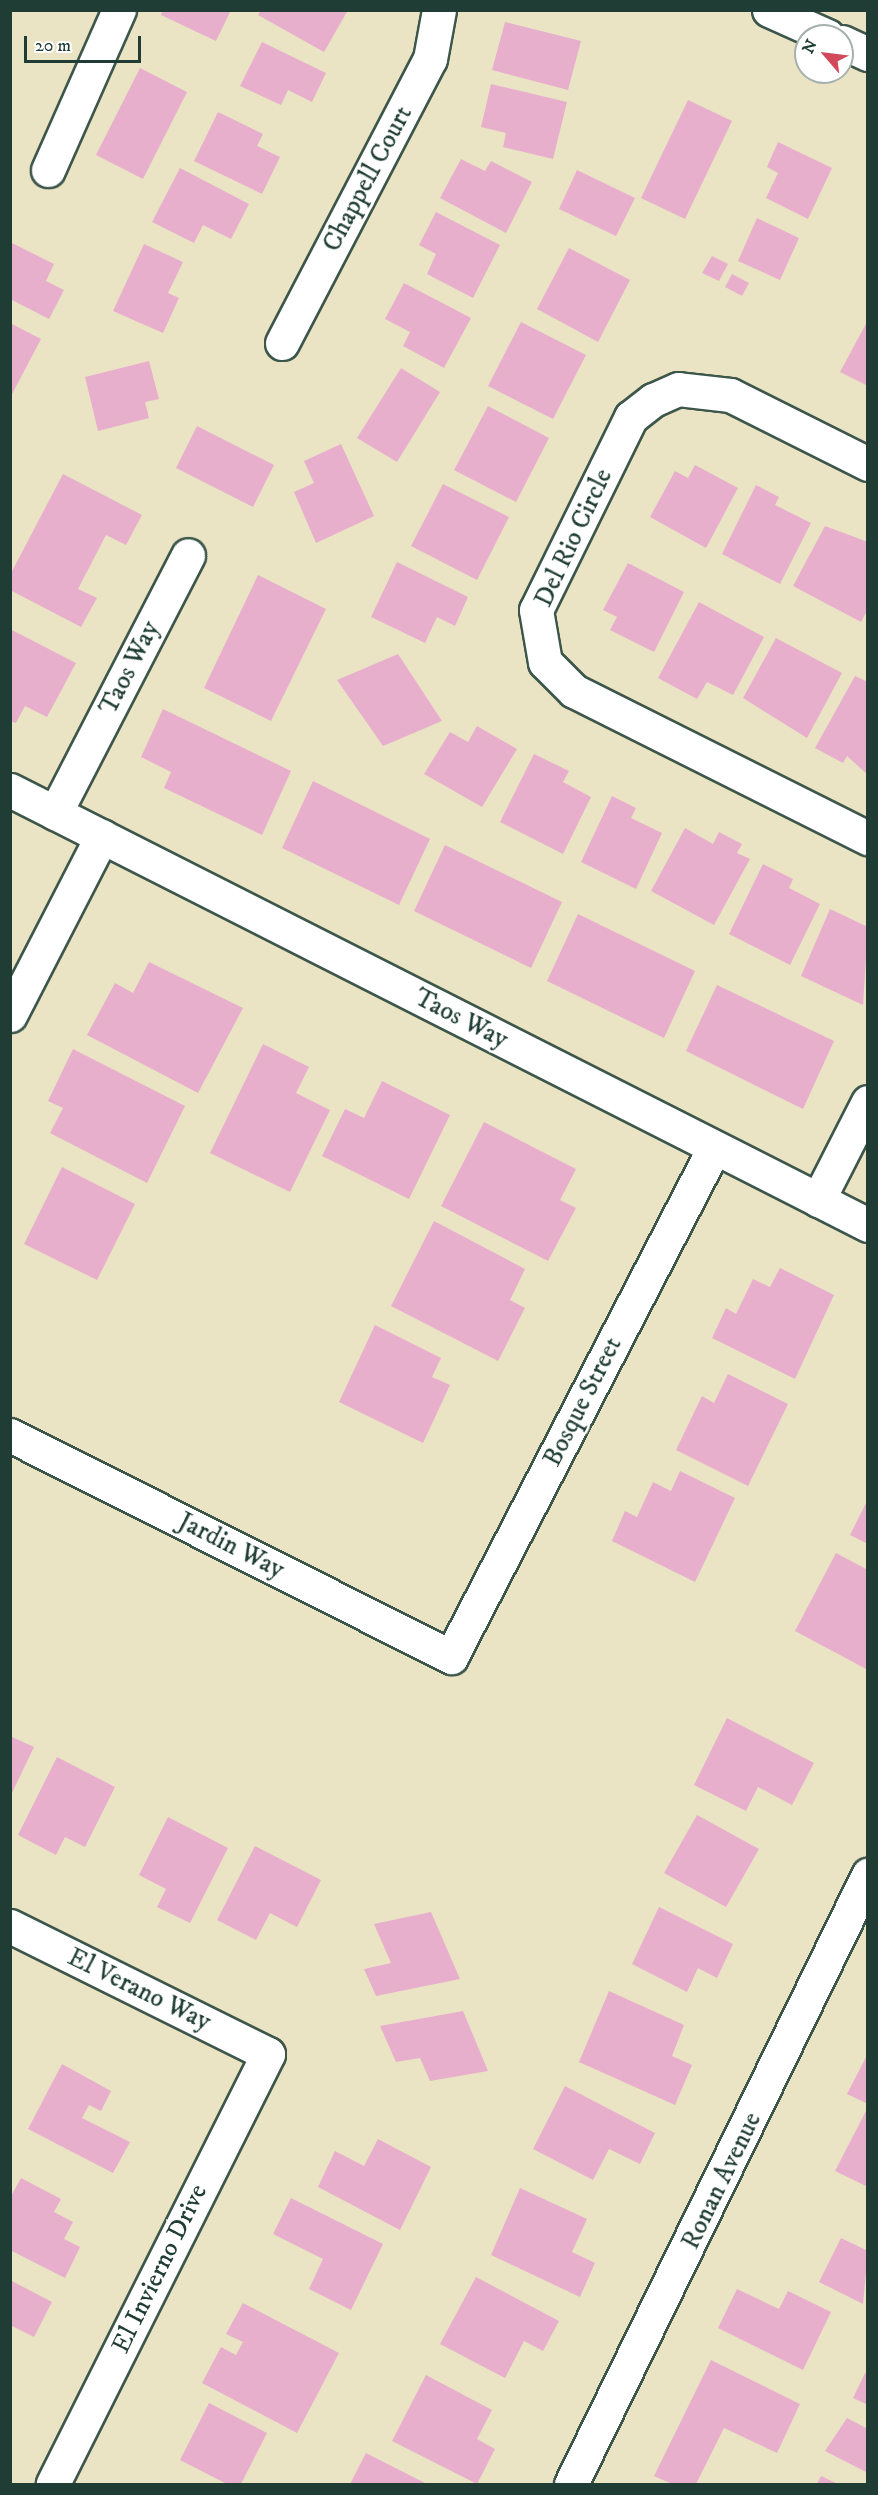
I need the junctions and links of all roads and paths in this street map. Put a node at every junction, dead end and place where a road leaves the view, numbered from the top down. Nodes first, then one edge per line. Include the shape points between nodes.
1 (119, 10) edge
2 (439, 10) edge
3 (769, 10) edge
4 (800, 24) edge
5 (48, 170) dead end
6 (282, 343) dead end
7 (867, 464) edge
8 (188, 555) dead end
9 (10, 790) edge
10 (55, 813) junction
11 (102, 836) junction
12 (867, 838) edge
13 (10, 1015) edge
14 (867, 1102) edge
15 (714, 1148) junction
16 (818, 1200) junction
17 (867, 1225) edge
18 (10, 1436) edge
19 (451, 1657) joint
20 (867, 1875) edge
21 (10, 1926) edge
22 (268, 2054) joint
23 (53, 2484) edge
24 (571, 2484) edge

1 - 5 street
2 - 6 street, Chappell Court via 430,59
3 - 4 street
7 - 12 street, Del Rio Circle via 730,395 678,389 653,400 632,417 536,610 545,662 574,691
8 - 10 street, Taos Way
9 - 10 street, Taos Way
10 - 11 street, Taos Way
11 - 13 street
11 - 15 street, Taos Way
14 - 16 street
15 - 16 street, Taos Way
15 - 19 street, Bosque Street
16 - 17 street, Taos Way
18 - 19 street, Jardin Way
20 - 24 street, Ronan Avenue
21 - 22 street, El Verano Way
22 - 23 street, El Invierno Drive

